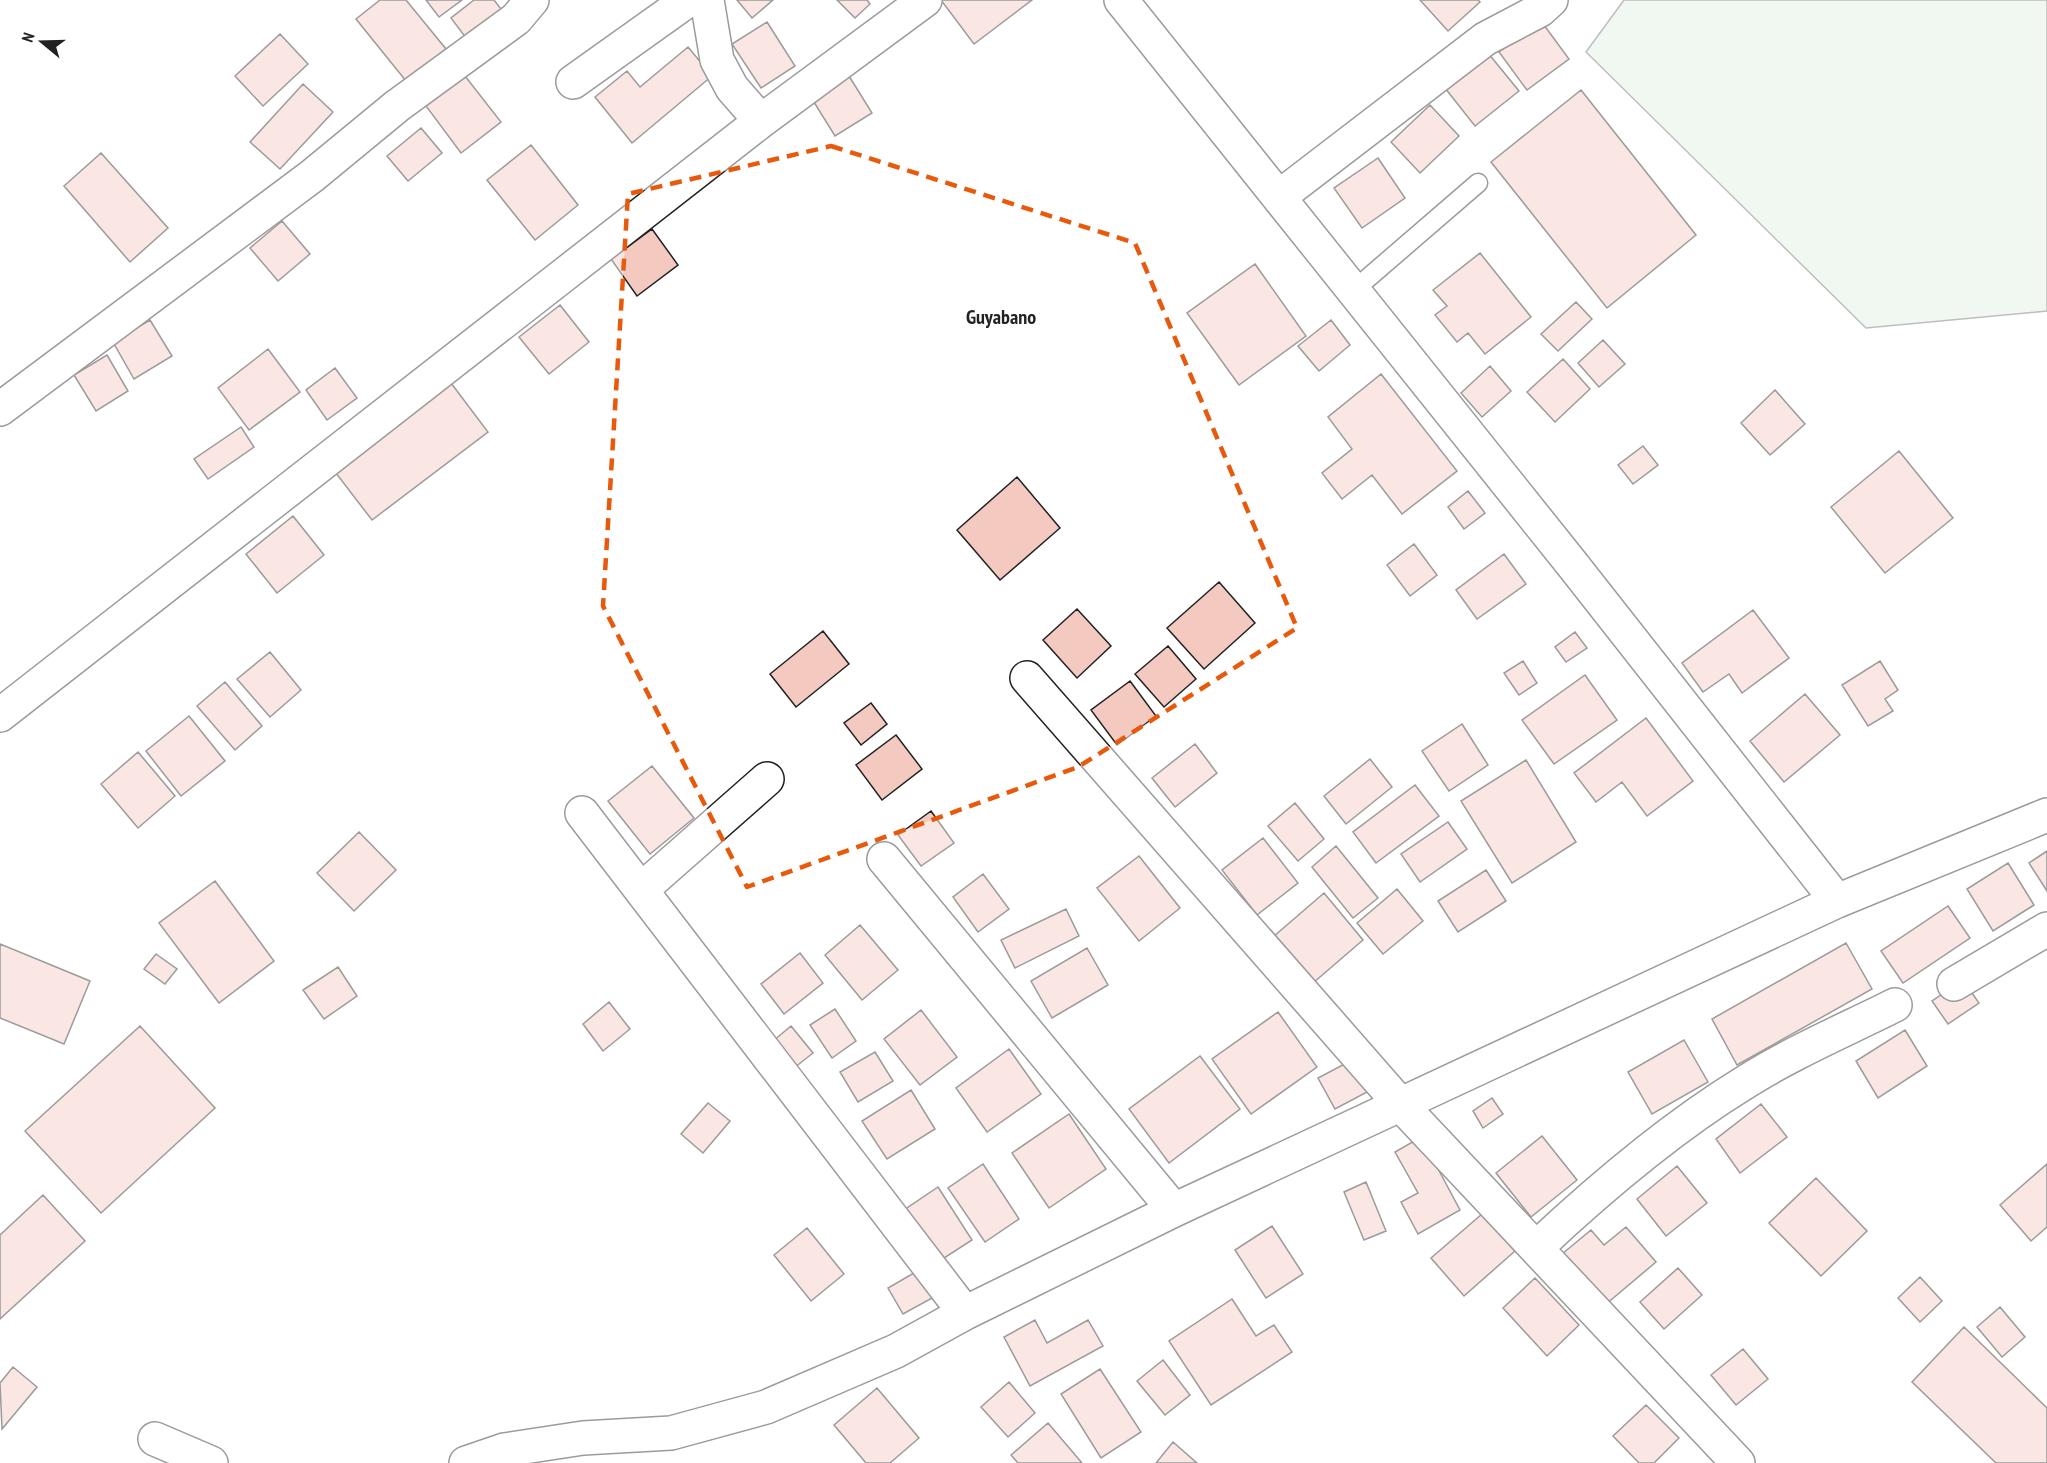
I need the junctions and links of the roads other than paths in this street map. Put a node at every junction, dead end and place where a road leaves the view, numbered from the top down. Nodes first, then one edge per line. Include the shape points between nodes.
1 (532, 0) edge
2 (688, 0) edge
3 (707, 0) edge
4 (925, 0) edge
5 (1121, 0) edge
6 (1551, 0) edge
7 (573, 82) dead end
8 (761, 121) junction
9 (1478, 183) dead end
10 (1279, 197) junction
11 (1354, 291) junction
12 (0, 409) edge
13 (1027, 678) dead end
14 (0, 715) edge
15 (767, 779) dead end
16 (582, 813) dead end
17 (2047, 815) edge
18 (884, 859) dead end
19 (641, 890) junction
20 (1837, 901) junction
21 (2047, 929) edge
22 (1954, 984) dead end
23 (1895, 1005) dead end
24 (1401, 1105) junction
25 (1174, 1210) junction
26 (1536, 1248) junction
27 (965, 1313) junction
28 (155, 1439) dead end
29 (211, 1463) edge
30 (466, 1463) edge
31 (1738, 1463) edge

1 - 12 street via 516,19 398,106 312,176
2 - 7 street
3 - 8 street via 717,60 732,88
4 - 8 street
5 - 10 street
6 - 10 street via 1540,10 1485,39
8 - 14 street
9 - 11 lane
10 - 11 street
11 - 20 street
13 - 24 street
15 - 19 street
16 - 19 street
17 - 20 street
18 - 25 street
19 - 27 street
20 - 24 street
21 - 22 street
23 - 26 street via 1746,1081 1713,1103 1583,1204
24 - 25 street
24 - 26 street
25 - 27 street
26 - 31 street
27 - 30 street via 896,1351 741,1415 671,1433 583,1438 504,1450
28 - 29 street

